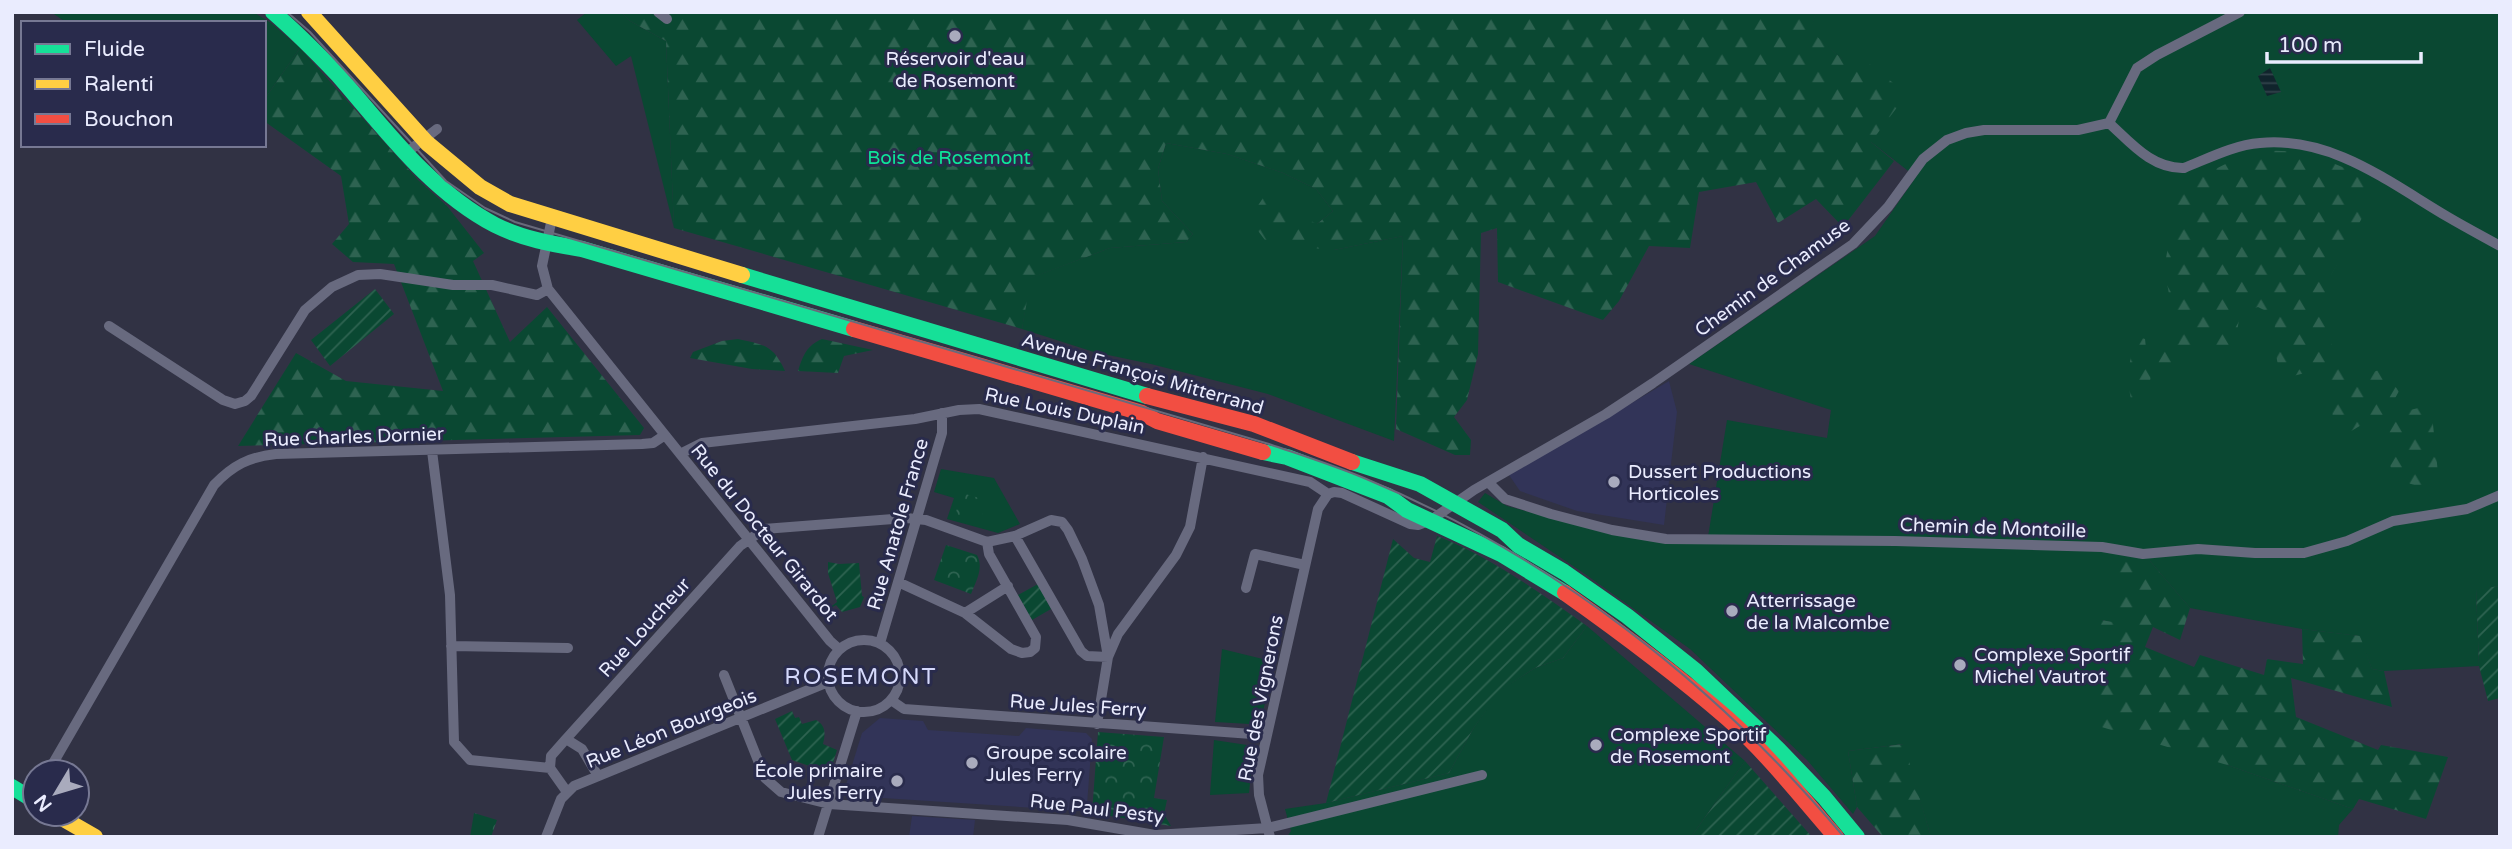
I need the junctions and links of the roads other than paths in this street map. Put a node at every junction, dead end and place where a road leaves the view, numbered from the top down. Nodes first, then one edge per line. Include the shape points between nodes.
1 (273, 12) edge
2 (309, 12) edge
3 (2240, 12) edge
4 (2109, 123) junction
5 (437, 129) dead end
6 (423, 138) junction
7 (406, 153) junction
8 (552, 218) junction
9 (545, 244) junction
10 (2500, 246) edge
11 (548, 289) junction
12 (109, 326) dead end
13 (942, 414) junction
14 (665, 435) junction
15 (432, 451) junction
16 (680, 454) junction
17 (1203, 457) junction
18 (1488, 482) junction
19 (1328, 494) junction
20 (2500, 495) edge
21 (1455, 504) junction
22 (918, 518) junction
23 (1431, 520) junction
24 (1015, 536) junction
25 (748, 539) junction
26 (987, 542) junction
27 (1305, 565) junction
28 (898, 582) junction
29 (1008, 586) junction
30 (1246, 588) dead end
31 (965, 614) junction
32 (880, 643) junction
33 (451, 646) junction
34 (568, 648) dead end
35 (839, 649) junction
36 (1108, 657) junction
37 (724, 675) dead end
38 (828, 682) junction
39 (891, 700) junction
40 (857, 712) junction
41 (741, 719) junction
42 (1097, 724) junction
43 (1266, 735) junction
44 (566, 739) junction
45 (56, 758) edge
46 (550, 768) junction
47 (1482, 775) dead end
48 (598, 776) junction
49 (567, 792) junction
50 (829, 803) junction
51 (79, 828) edge
52 (1269, 832) edge
53 (95, 837) edge
54 (546, 837) edge
55 (818, 837) edge
56 (1836, 837) edge
57 (1857, 837) edge

1 - 7 main road, Avenue François Mitterrand via 307,42
2 - 6 main road, Avenue François Mitterrand
3 - 4 street via 2137,68
4 - 10 street via 2144,155 2166,167 2184,168 2264,142 2293,144 2349,159
4 - 18 street, Chemin de Chamuse via 2078,130 1984,130 1947,140 1923,159 1853,244 1606,414
5 - 6 street
6 - 7 street
6 - 8 main road, Avenue François Mitterrand via 446,162 491,195
7 - 9 main road, Avenue François Mitterrand via 462,206 486,221
8 - 9 street
8 - 21 main road, Avenue François Mitterrand via 1138,395 1254,424 1420,484
9 - 11 street via 542,266
9 - 23 main road, Avenue François Mitterrand via 583,249 1142,413 1234,445 1287,457 1378,492
11 - 12 street via 537,295 492,285 358,275 332,287 305,310 251,396 235,404
11 - 14 street, Rue du Docteur Girardot
13 - 16 street, Rue Louis Duplain via 702,443
13 - 17 street, Rue Louis Duplain via 979,409
13 - 22 street, Rue Anatole France via 942,433
14 - 15 street, Rue Charles Dornier via 642,444
14 - 16 street, Rue du Docteur Girardot
15 - 33 street via 450,596
15 - 45 street, Rue Charles Dornier via 255,456 225,473
16 - 25 street, Rue du Docteur Girardot
17 - 19 street, Rue Louis Duplain via 1310,482
17 - 36 street via 1190,527 1176,555 1118,634
18 - 20 street, Chemin de Montoille via 1505,499 1551,514 1666,539 1895,541 2102,548 2143,554 2198,549 2304,553 2393,522 2467,509
18 - 21 street, Chemin de Chamuse
19 - 23 street, Rue Louis Duplain via 1342,493 1410,524
19 - 27 street, Rue des Vignerons via 1318,509
21 - 23 street, Chemin de Chamuse
21 - 57 main road, Avenue François Mitterrand via 1564,572 1696,671 1778,749
22 - 25 street via 764,529
22 - 26 street
22 - 28 street, Rue Anatole France
23 - 56 main road, Avenue François Mitterrand via 1512,560 1623,634 1728,719
24 - 26 street
24 - 36 street via 1081,652
24 - 36 street via 1051,520 1062,522 1099,604
25 - 35 street, Rue du Docteur Girardot
25 - 44 street, Rue Loucheur
26 - 29 street
27 - 30 street via 1255,554
27 - 43 street, Rue des Vignerons
28 - 31 street
28 - 32 street, Rue Anatole France
29 - 31 street
29 - 31 street via 1037,637 1035,649 1022,653 1011,649
32 - 35 street via 860,640
32 - 39 street via 898,666 898,687
33 - 34 street
33 - 46 street via 452,735 466,758
35 - 38 street via 830,664
36 - 42 street
37 - 41 street, Rue Paul Pesty
38 - 40 street via 838,702
38 - 41 street, Rue Léon Bourgeois
39 - 40 street via 876,710
39 - 42 street, Rue Jules Ferry via 904,709
40 - 50 street
41 - 48 street, Rue Léon Bourgeois
41 - 50 street, Rue Paul Pesty via 772,786
42 - 43 street, Rue Jules Ferry
43 - 52 street, Rue des Vignerons via 1258,775
44 - 46 street, Rue Loucheur via 552,755
44 - 48 street via 582,749
46 - 49 street
47 - 52 street, Rue Paul Pesty
48 - 49 street, Rue Léon Bourgeois
49 - 54 street
50 - 52 street, Rue Paul Pesty via 1068,820 1155,835
50 - 55 street
51 - 53 main road

